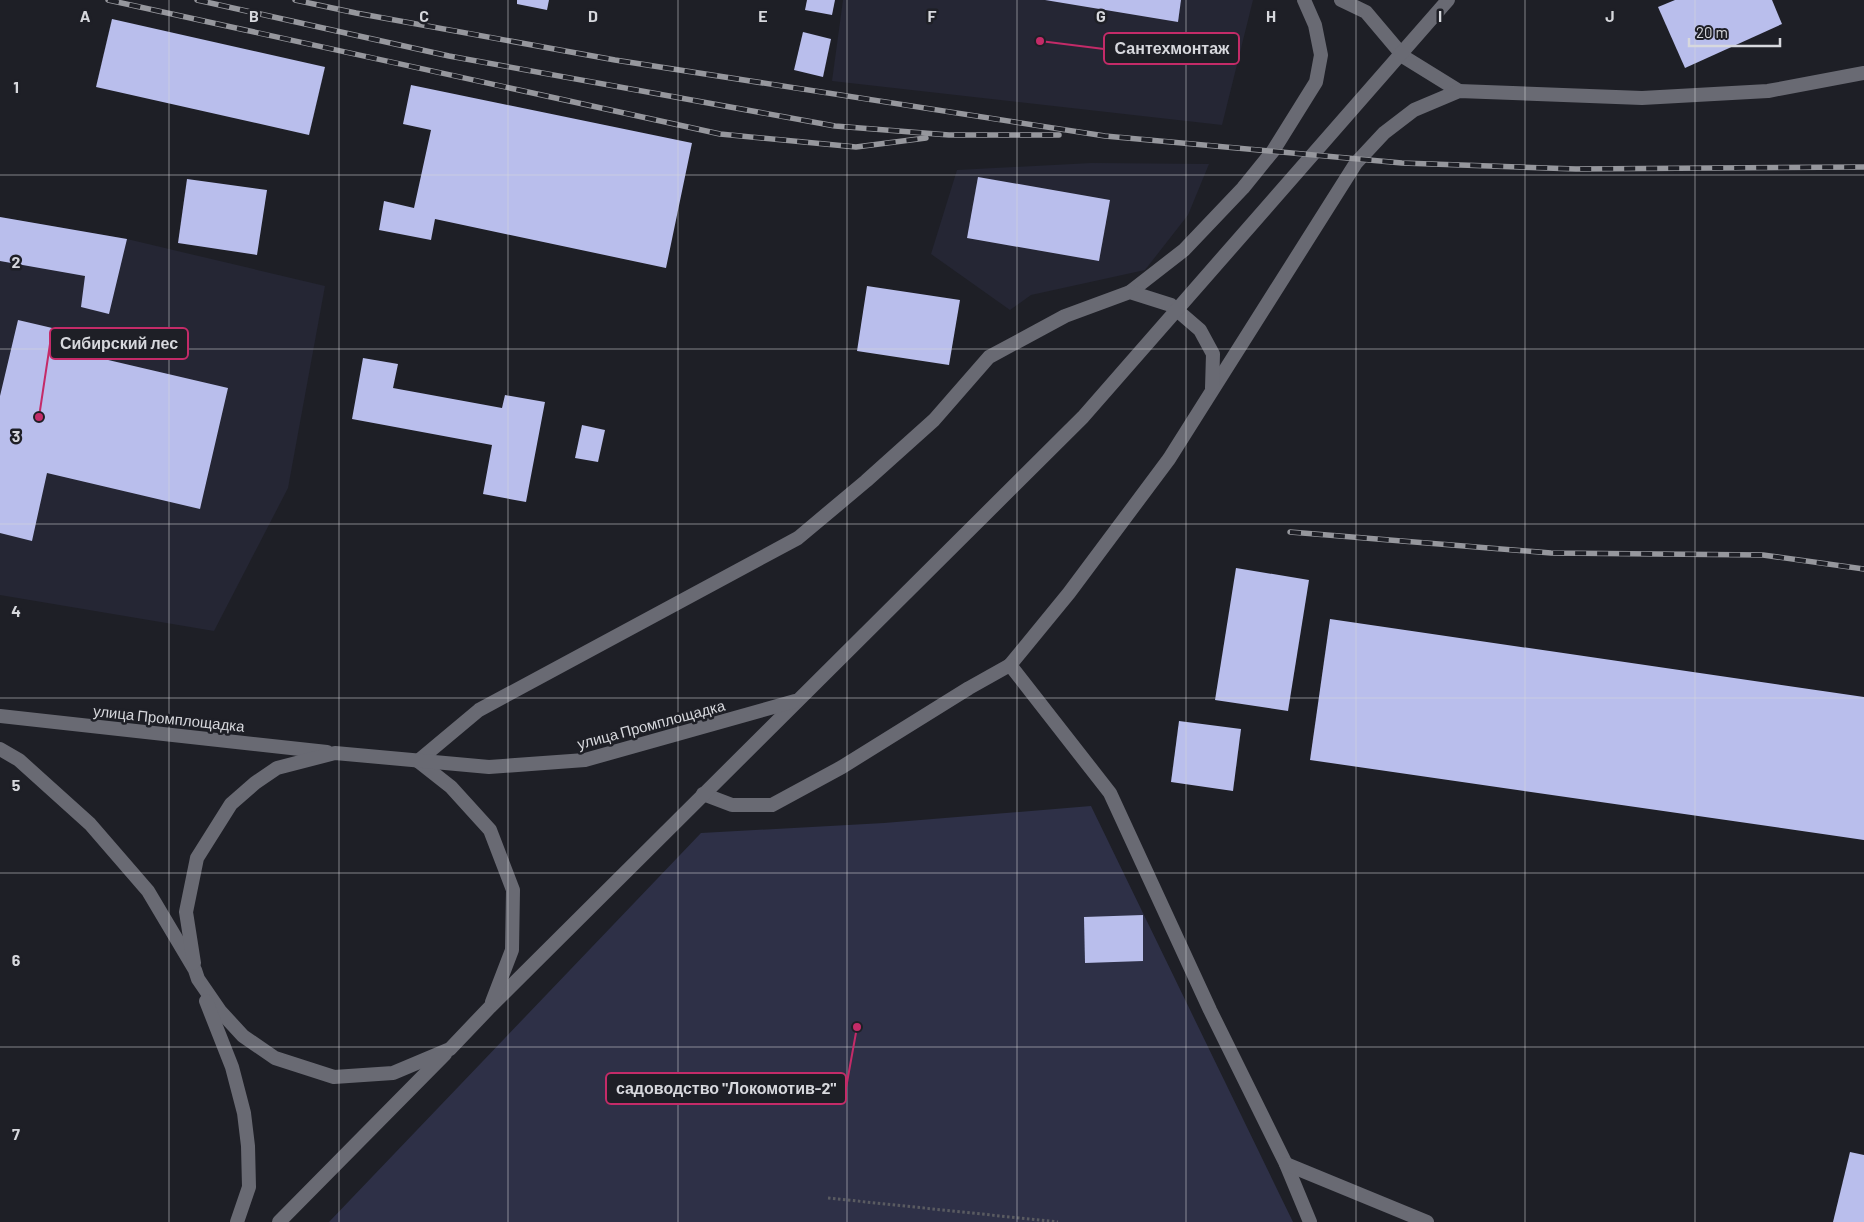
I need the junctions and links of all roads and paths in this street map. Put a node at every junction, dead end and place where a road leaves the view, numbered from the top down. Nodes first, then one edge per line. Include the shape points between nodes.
1 (1304, 0) edge
2 (1341, 0) edge
3 (1448, 0) edge
4 (1864, 73) edge
5 (1459, 91) junction
6 (1130, 292) junction
7 (1212, 389) junction
8 (1010, 665) junction
9 (796, 701) junction
10 (0, 716) edge
11 (0, 749) edge
12 (335, 753) junction
13 (418, 761) junction
14 (703, 794) junction
15 (196, 975) junction
16 (490, 1007) junction
17 (450, 1049) junction
18 (1286, 1164) junction
19 (828, 1198) dead end
20 (237, 1222) edge
21 (279, 1222) edge
22 (1058, 1222) edge
23 (1310, 1222) edge
24 (1427, 1222) edge

1 - 6 street via 1315,25 1321,55 1316,82 1273,151 1243,188 1184,250
2 - 5 street via 1366,12 1404,57
3 - 9 street via 1084,417
4 - 5 street via 1768,91 1642,98
5 - 7 street via 1414,110 1384,133 1360,159
6 - 7 street via 1171,305 1200,330 1213,354
6 - 13 street via 1065,316 989,357 934,420 798,538 479,710
7 - 8 street via 1169,458 1069,594
8 - 14 street via 842,767 772,805 732,805
8 - 18 street via 1110,793 1210,1010
9 - 13 street, улица Промплощадка via 584,760 489,767
9 - 14 street
10 - 12 street, улица Промплощадка
11 - 15 street via 19,760 90,824 148,891
12 - 13 street, улица Промплощадка
12 - 15 street via 277,768 255,783 231,804 197,858 186,912
13 - 16 street via 451,787 490,830 513,890 512,950
14 - 16 street
15 - 17 street via 220,1012 244,1036 275,1058 334,1077 393,1073
15 - 20 street via 232,1068 244,1114 249,1186
16 - 17 street
17 - 21 street
18 - 23 street
18 - 24 street
19 - 22 path

